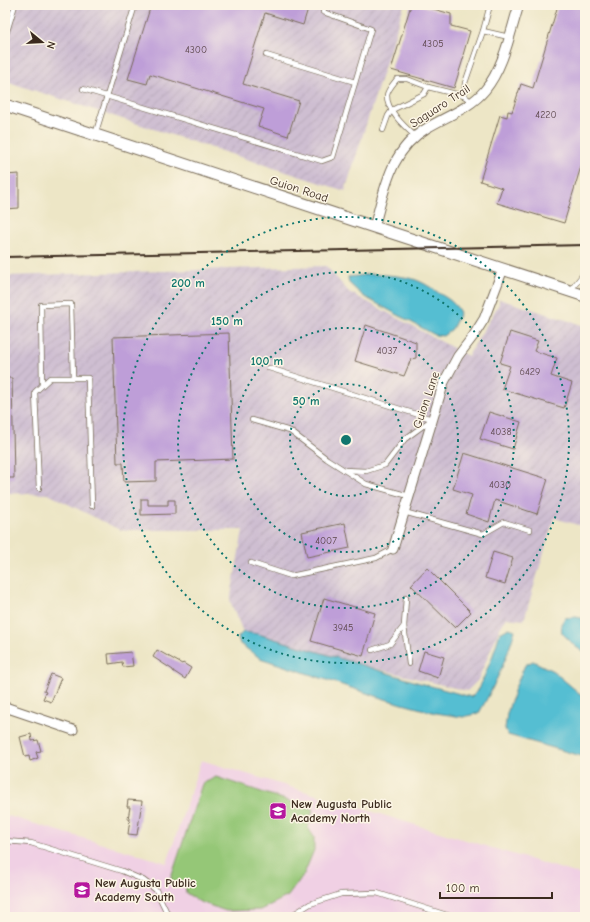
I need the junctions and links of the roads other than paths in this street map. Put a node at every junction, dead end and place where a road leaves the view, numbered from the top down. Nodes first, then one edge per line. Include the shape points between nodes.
1 (15, 5) edge
2 (136, 5) edge
3 (325, 5) edge
4 (490, 5) edge
5 (519, 5) edge
6 (7, 31) dead end
7 (482, 31) junction
8 (509, 37) junction
9 (266, 55) dead end
10 (355, 82) junction
11 (428, 86) junction
12 (83, 89) dead end
13 (107, 96) junction
14 (464, 96) junction
15 (472, 102) junction
16 (5, 105) edge
17 (392, 110) junction
18 (383, 130) dead end
19 (95, 135) junction
20 (415, 136) junction
21 (374, 227) junction
22 (503, 269) junction
23 (585, 272) edge
24 (570, 291) junction
25 (585, 296) edge
26 (269, 368) dead end
27 (73, 378) junction
28 (42, 385) junction
29 (432, 419) junction
30 (252, 420) dead end
31 (344, 470) junction
32 (39, 488) dead end
33 (409, 496) junction
34 (92, 506) dead end
35 (404, 512) junction
36 (530, 530) dead end
37 (393, 549) joint
38 (251, 563) dead end
39 (406, 598) dead end
40 (404, 626) junction
41 (372, 650) dead end
42 (409, 664) dead end
43 (5, 708) edge
44 (73, 730) dead end
45 (5, 841) edge
46 (169, 917) edge
47 (289, 917) edge
48 (453, 917) edge

1 - 6 lane
2 - 13 lane
3 - 10 lane via 323,12 371,29
4 - 7 lane
5 - 8 street, Saguaro Trail
7 - 8 lane
7 - 14 lane via 465,83
8 - 15 street, Saguaro Trail via 493,79 485,91
9 - 10 lane
10 - 13 lane via 333,157 322,161
11 - 14 lane
11 - 17 lane via 424,94
11 - 17 lane via 407,79 397,79 387,94
12 - 13 lane
13 - 19 lane
14 - 15 lane
15 - 20 street, Saguaro Trail
16 - 19 street, Guion Road
17 - 18 lane
17 - 20 lane
19 - 21 street, Guion Road
20 - 21 street, Saguaro Trail via 398,155 392,168
21 - 22 street, Guion Road
22 - 24 street, Guion Road
22 - 29 street, Guion Lane via 484,319 458,356 444,382
23 - 24 lane
24 - 25 street, Guion Road
26 - 29 lane
27 - 28 lane via 50,378
27 - 28 lane via 71,304 40,305
27 - 34 lane via 88,378
28 - 32 lane via 35,392
29 - 31 lane via 405,439 385,465 366,471
29 - 33 street, Guion Lane
30 - 31 lane via 290,431
31 - 33 lane via 366,484
33 - 35 street, Guion Lane
35 - 36 lane via 482,534 504,522
35 - 37 street, Guion Lane
37 - 38 lane via 376,558 291,576
39 - 40 lane
40 - 41 lane via 390,644
40 - 42 lane
43 - 44 street
45 - 46 lane via 31,843 143,880 156,890
47 - 48 lane via 310,904 341,894 377,893

